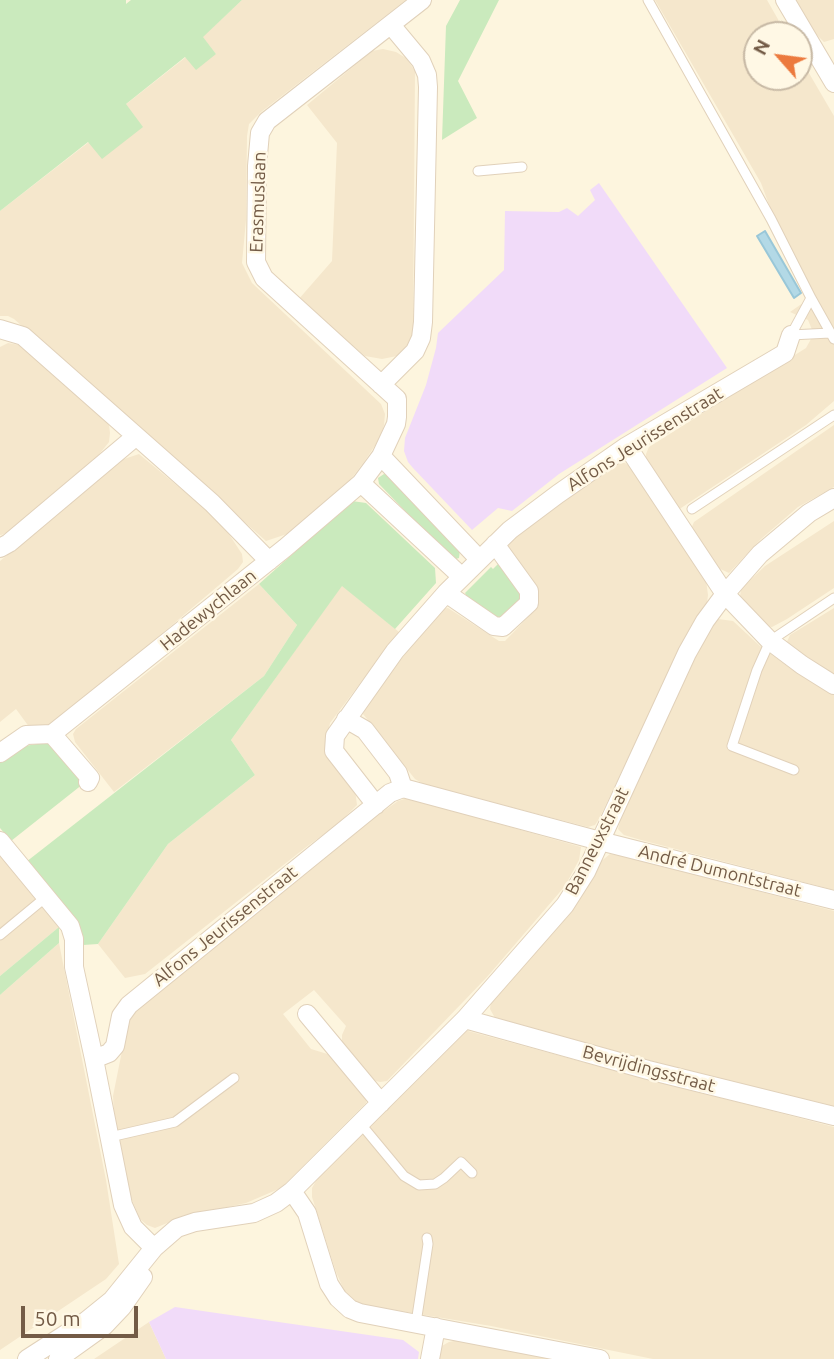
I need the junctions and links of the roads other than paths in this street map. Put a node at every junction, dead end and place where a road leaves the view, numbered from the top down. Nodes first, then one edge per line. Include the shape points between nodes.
1 (422, 0) edge
2 (648, 0) edge
3 (785, 0) edge
4 (391, 25) junction
5 (828, 57) edge
6 (834, 83) edge
7 (522, 167) dead end
8 (478, 171) dead end
9 (811, 298) junction
10 (0, 330) edge
11 (791, 335) junction
12 (832, 336) edge
13 (381, 385) junction
14 (397, 399) joint
15 (834, 415) edge
16 (135, 437) junction
17 (627, 446) junction
18 (381, 456) junction
19 (361, 483) junction
20 (834, 498) edge
21 (692, 509) dead end
22 (495, 544) junction
23 (0, 548) edge
24 (479, 559) junction
25 (269, 561) junction
26 (462, 577) junction
27 (446, 593) junction
28 (725, 594) junction
29 (834, 598) edge
30 (770, 641) junction
31 (834, 685) edge
32 (346, 719) junction
33 (52, 734) junction
34 (0, 753) edge
35 (794, 770) dead end
36 (88, 782) dead end
37 (403, 788) junction
38 (376, 804) junction
39 (600, 841) junction
40 (3, 851) edge
41 (46, 897) junction
42 (834, 900) edge
43 (0, 935) edge
44 (307, 1014) dead end
45 (465, 1018) junction
46 (94, 1059) junction
47 (234, 1078) dead end
48 (381, 1103) junction
49 (834, 1116) edge
50 (360, 1124) junction
51 (110, 1136) junction
52 (472, 1173) dead end
53 (292, 1191) junction
54 (427, 1238) dead end
55 (154, 1248) junction
56 (416, 1323) junction
57 (436, 1327) junction
58 (27, 1359) edge
59 (58, 1359) edge
60 (430, 1359) edge
61 (600, 1359) edge

1 - 4 street, Erasmuslaan
2 - 9 lane
3 - 5 street
4 - 13 street via 421,61 428,87 423,322 419,345
4 - 13 street, Erasmuslaan via 267,121 260,133 257,166 256,262 264,278
5 - 6 street
7 - 8 lane
9 - 11 lane
9 - 12 lane
10 - 16 street via 23,336
11 - 12 lane
11 - 17 street, Alfons Jeurissenstraat via 785,353
13 - 14 street, Erasmuslaan
14 - 18 street, Hadewychlaan via 396,424
15 - 21 lane
16 - 23 street
16 - 25 street via 212,503
17 - 22 street, Alfons Jeurissenstraat
17 - 28 street
18 - 19 street, Hadewychlaan
18 - 24 street
19 - 25 street, Hadewychlaan
19 - 26 street
20 - 28 street, Banneuxstraat via 768,546
22 - 24 street, Alfons Jeurissenstraat
22 - 27 street via 529,591 529,603 503,627 494,626
24 - 26 street, Alfons Jeurissenstraat
25 - 33 street, Hadewychlaan
26 - 27 street, Alfons Jeurissenstraat
27 - 32 street, Alfons Jeurissenstraat via 395,651
28 - 30 street
28 - 39 street, Banneuxstraat via 687,653
29 - 30 lane
30 - 31 street
30 - 35 lane via 732,746
32 - 37 street via 365,730 398,773
32 - 38 street, Alfons Jeurissenstraat via 335,736 334,751
33 - 34 street, Hadewychlaan via 26,735
33 - 36 street via 90,778
37 - 38 street, Alfons Jeurissenstraat
37 - 39 street, André Dumontstraat
38 - 46 street, Alfons Jeurissenstraat via 129,1004 121,1016 115,1046
39 - 42 street, André Dumontstraat
39 - 45 street, Banneuxstraat via 565,905
40 - 41 street
41 - 43 lane
41 - 46 street via 70,926 74,939 74,967
44 - 48 street
45 - 48 street, Banneuxstraat
45 - 49 street, Bevrijdingsstraat
46 - 51 street
47 - 51 lane via 175,1122
48 - 50 street, Banneuxstraat
50 - 52 lane via 404,1176 419,1185 435,1184 461,1162
50 - 53 street, Banneuxstraat
51 - 55 street via 123,1205 133,1227
53 - 55 street, Banneuxstraat via 254,1213 177,1228
53 - 56 street via 307,1213 338,1298 360,1313
54 - 56 lane
55 - 58 street, Banneuxstraat via 112,1300
55 - 59 street, Banneuxstraat via 146,1273 122,1307 91,1337
56 - 57 street
57 - 60 street
57 - 61 street

